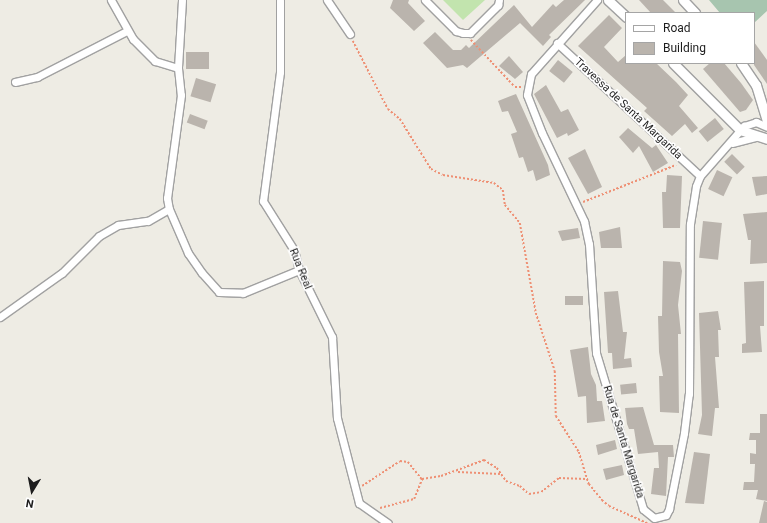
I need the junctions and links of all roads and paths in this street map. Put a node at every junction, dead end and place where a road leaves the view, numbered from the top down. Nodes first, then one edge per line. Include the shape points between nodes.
1 (111, 0) edge
2 (182, 0) edge
3 (280, 0) edge
4 (327, 0) edge
5 (425, 0) edge
6 (499, 0) edge
7 (597, 0) edge
8 (608, 0) edge
9 (683, 0) edge
10 (695, 12) edge
11 (625, 16) edge
12 (127, 31) junction
13 (470, 32) junction
14 (350, 34) joint
15 (557, 43) junction
16 (674, 64) edge
17 (742, 64) edge
18 (178, 68) junction
19 (15, 82) dead end
20 (526, 86) junction
21 (766, 122) edge
22 (740, 130) junction
23 (750, 136) junction
24 (765, 138) edge
25 (730, 144) junction
26 (685, 161) junction
27 (700, 176) junction
28 (577, 204) junction
29 (169, 209) junction
30 (299, 270) junction
31 (0, 317) edge
32 (456, 471) junction
33 (500, 474) junction
34 (422, 479) junction
35 (588, 480) junction
36 (356, 491) junction
37 (374, 514) junction
38 (388, 523) edge
39 (648, 523) edge

1 - 12 street
2 - 18 street
3 - 30 street, Rua Real via 280,72 263,202 294,250
4 - 14 street
5 - 13 street via 456,31
6 - 13 street via 498,5
7 - 15 street
8 - 11 street
9 - 10 street
12 - 18 street via 155,62
12 - 19 street via 36,77
13 - 20 path via 470,40 515,87
14 - 35 path via 388,109 400,119 430,169 443,175 494,183 503,190 505,205 520,223 536,313 555,371 556,416 579,452
15 - 20 street via 531,74
15 - 26 street, Travessa de Santa Margarida
16 - 22 street
17 - 21 street via 756,84
18 - 29 street via 181,95 167,198
20 - 28 street, Rua de Santa Margarida via 529,103
21 - 22 street via 750,123
21 - 23 street, Rua de Santa Margarida
22 - 23 street
22 - 25 street, Rua de Santa Margarida
23 - 24 street
23 - 25 street, Rua de Santa Margarida
25 - 27 street, Rua de Santa Margarida
26 - 27 street, Travessa de Santa Margarida
26 - 28 path
27 - 28 street, Rua de Santa Margarida via 691,203 689,394 669,509 661,518 654,518 643,509 596,353 589,244
29 - 30 street via 188,252 219,292 243,293
29 - 31 street via 148,221 118,225 99,236 62,274
30 - 36 street, Rua Real via 332,337 337,418
32 - 33 path
32 - 33 path via 484,460 497,468
32 - 34 path
33 - 35 path via 529,494 536,494 559,478
34 - 36 path via 408,462 400,461
34 - 37 path via 414,499 382,506
35 - 39 path via 609,506
36 - 37 street, Rua Real via 359,503
37 - 38 street, Rua Real

